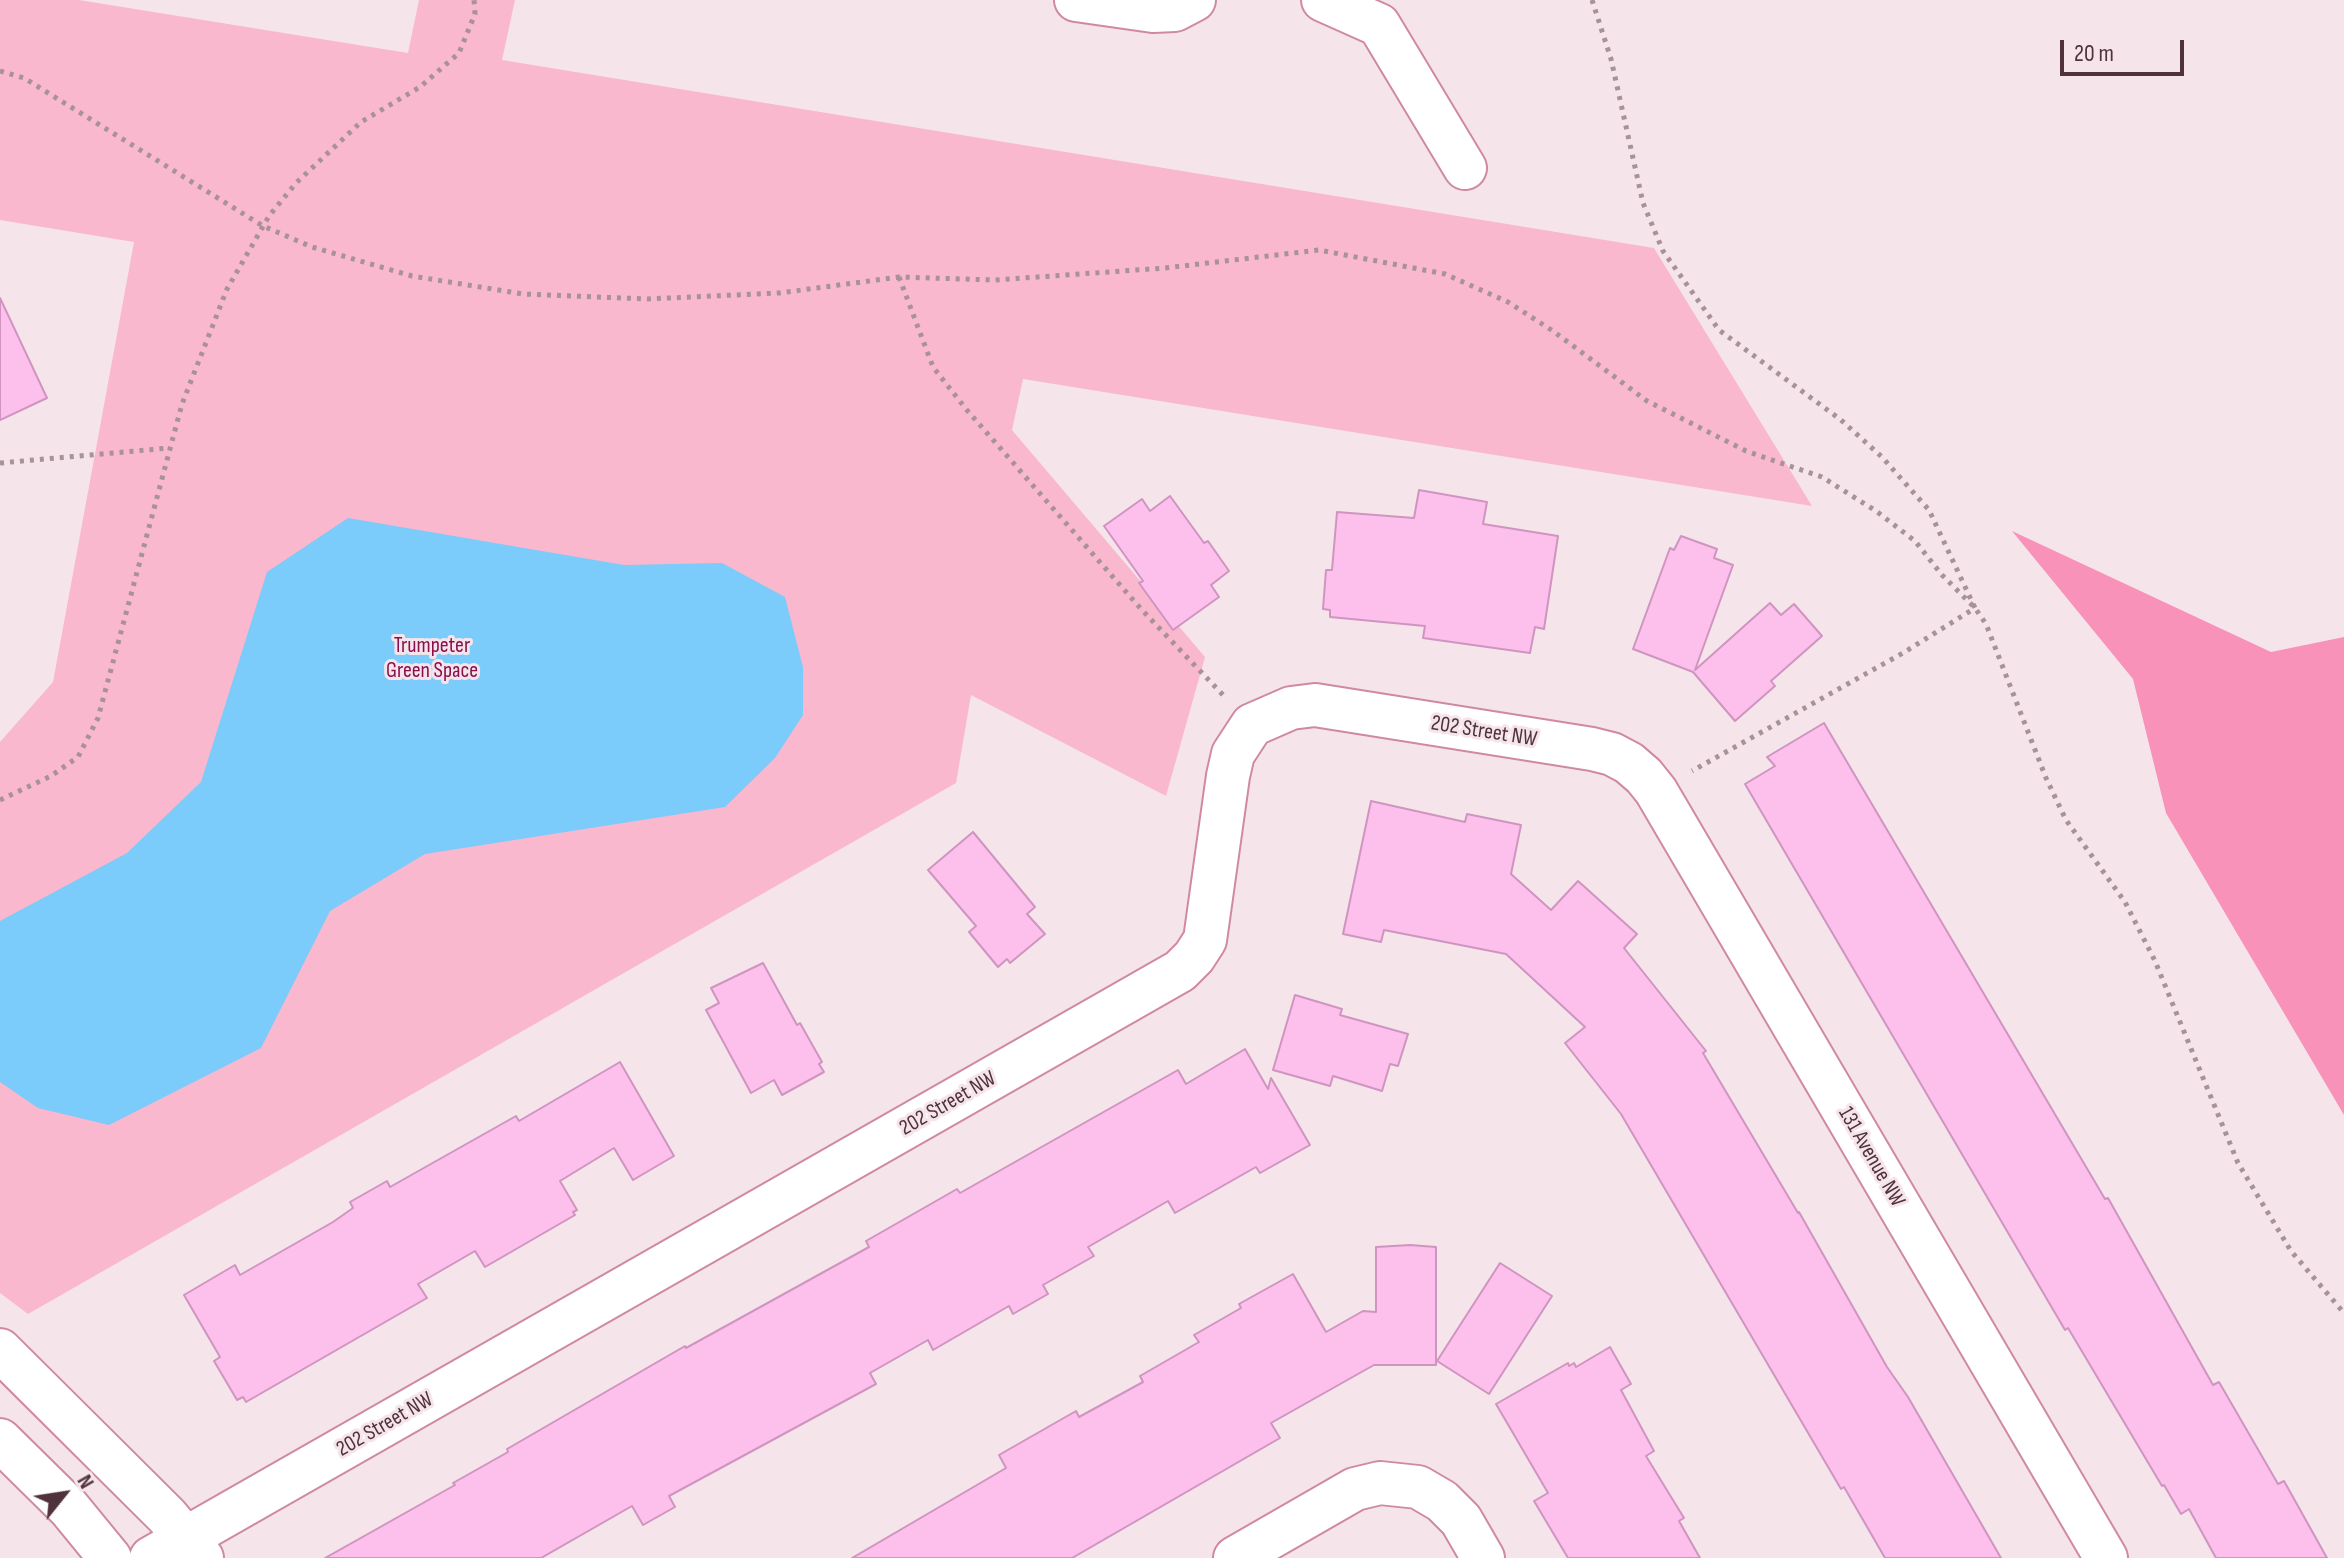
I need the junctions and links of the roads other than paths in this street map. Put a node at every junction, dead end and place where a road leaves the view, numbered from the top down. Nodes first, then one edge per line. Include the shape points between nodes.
1 (1076, 0) edge
2 (1194, 0) edge
3 (1323, 0) edge
4 (1465, 168) dead end
5 (1643, 777) joint
6 (0, 1350) edge
7 (0, 1440) edge
8 (180, 1551) edge
9 (110, 1558) edge
10 (1235, 1558) edge
11 (1483, 1558) edge
12 (2106, 1558) edge

1 - 2 street via 1153,11 1175,10
3 - 4 street via 1379,25
5 - 8 street, 202 Street NW via 1612,754 1592,749 1315,705 1291,708 1252,725 1233,754 1228,776 1205,940 1180,971
5 - 12 street, 131 Avenue NW
6 - 8 street via 145,1494
7 - 9 street via 69,1508
10 - 11 street via 1355,1489 1380,1483 1418,1487 1442,1501 1461,1520

